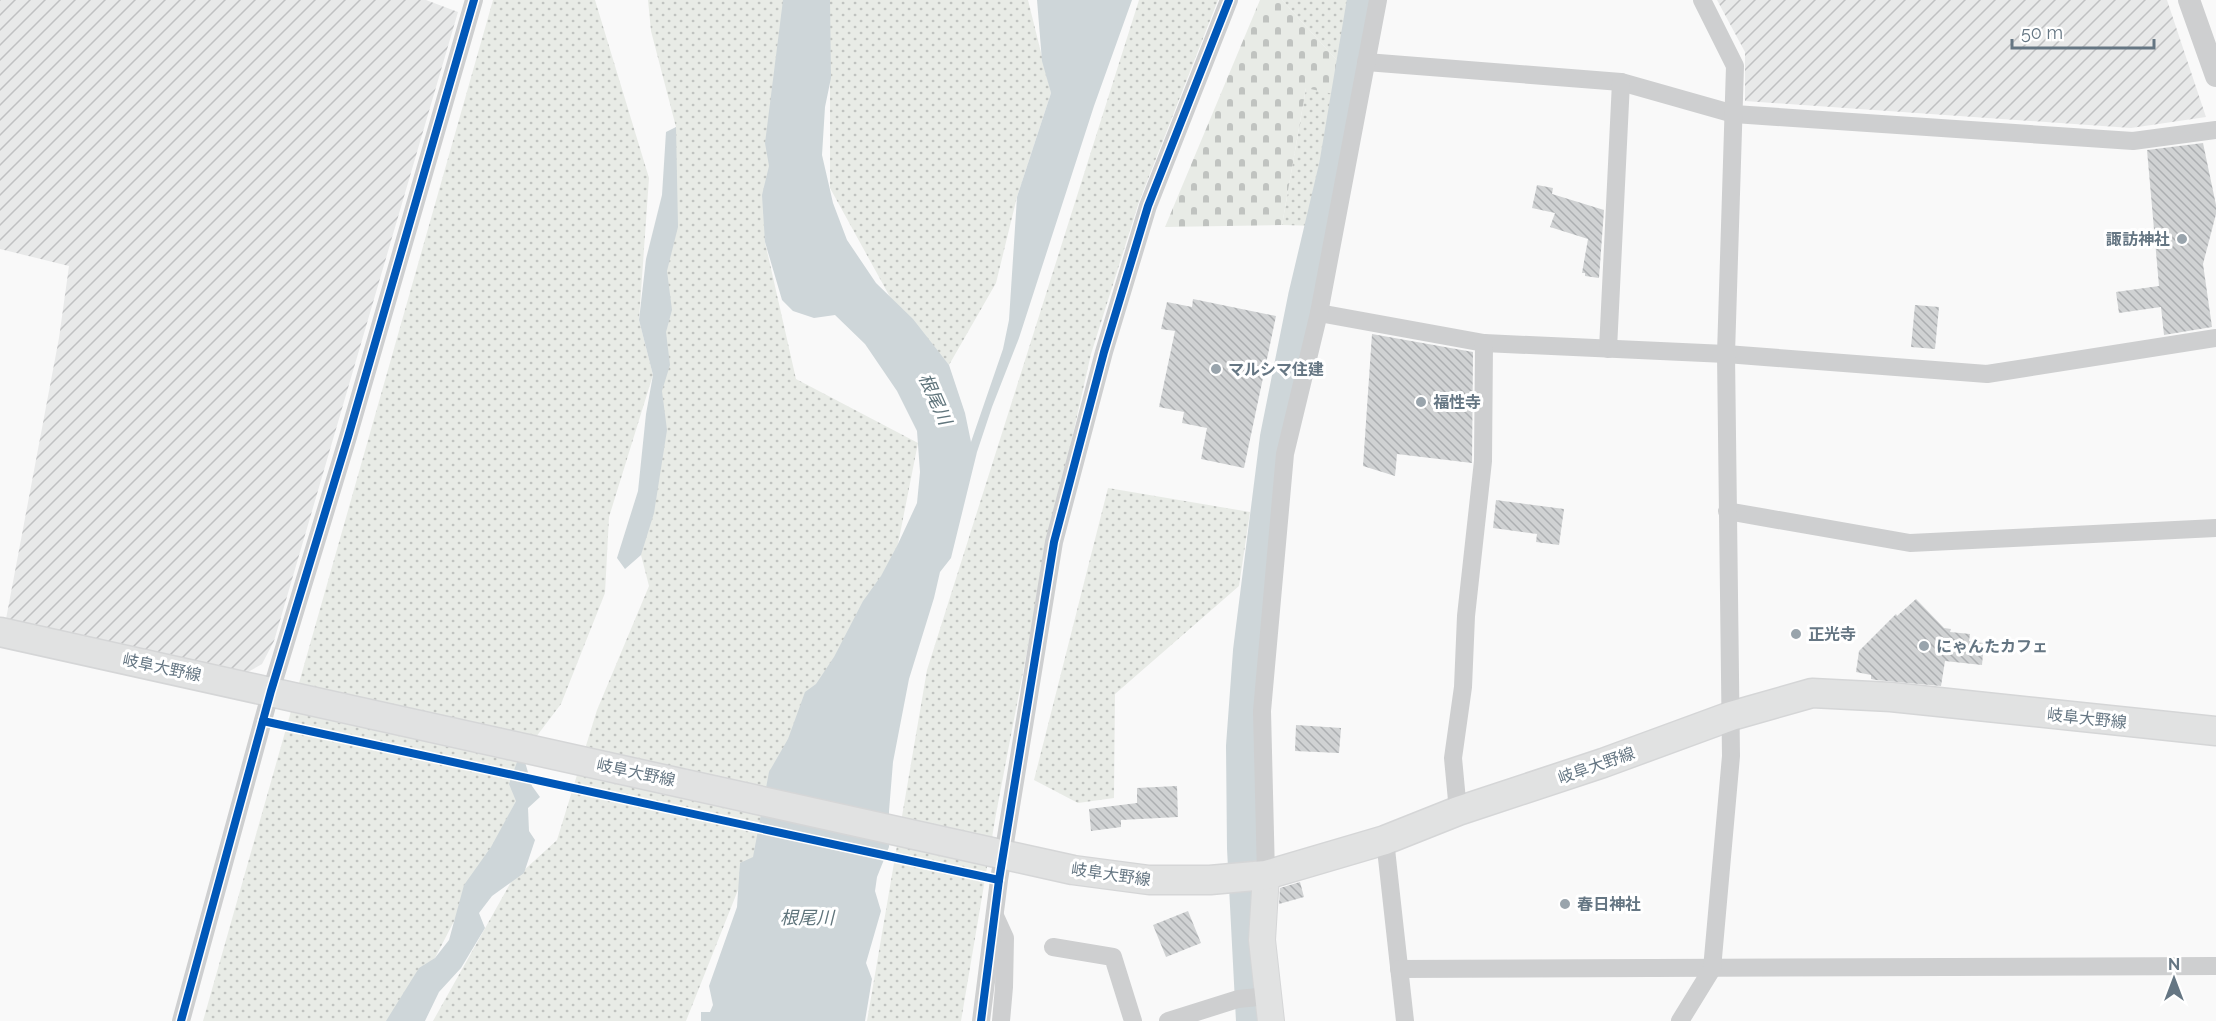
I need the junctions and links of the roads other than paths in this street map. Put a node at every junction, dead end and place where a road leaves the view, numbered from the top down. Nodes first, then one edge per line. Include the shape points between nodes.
1 (474, 0) edge
2 (1229, 0) edge
3 (1378, 0) edge
4 (1702, 0) edge
5 (2189, 0) edge
6 (1366, 63) junction
7 (2216, 76) edge
8 (1621, 82) junction
9 (1734, 114) junction
10 (2216, 130) edge
11 (1319, 313) junction
12 (2216, 338) edge
13 (1484, 342) junction
14 (1608, 348) junction
15 (1726, 354) junction
16 (1727, 511) junction
17 (2216, 528) edge
18 (0, 632) edge
19 (271, 692) junction
20 (1731, 716) junction
21 (2216, 731) edge
22 (1458, 811) junction
23 (1385, 840) junction
24 (994, 851) junction
25 (1252, 877) junction
26 (995, 916) junction
27 (1053, 947) dead end
28 (2216, 966) edge
29 (1399, 969) junction
30 (1712, 969) junction
31 (1266, 1005) edge
32 (181, 1021) edge
33 (981, 1021) edge
34 (1001, 1021) edge
35 (1133, 1021) edge
36 (1168, 1021) edge
37 (1406, 1021) edge
38 (1680, 1021) edge

1 - 19 street
2 - 24 street via 1148,206 1104,352 1054,542
3 - 6 street
4 - 9 street via 1735,66
5 - 7 street
6 - 8 street
6 - 11 street
8 - 9 street
8 - 14 street
9 - 10 street via 2133,141
9 - 15 street
11 - 13 street
11 - 25 street via 1283,477
12 - 15 street via 1987,374
13 - 14 street
13 - 22 street via 1483,461 1453,758
14 - 15 street
15 - 16 street
16 - 17 street via 1910,543
16 - 20 street
18 - 19 main road, 岐阜大野線
19 - 24 main road, 岐阜大野線
19 - 32 street
20 - 21 main road, 岐阜大野線 via 1812,693 1891,697
20 - 22 main road, 岐阜大野線
20 - 30 street
22 - 23 main road, 岐阜大野線
23 - 25 main road, 岐阜大野線
23 - 29 street
24 - 25 main road, 岐阜大野線 via 1073,870 1149,880
24 - 26 street
25 - 31 main road via 1262,940
26 - 33 street
26 - 34 street via 1005,938
27 - 35 street via 1113,957
28 - 30 street
29 - 30 street
29 - 37 street
30 - 38 street
31 - 36 street via 1238,999

